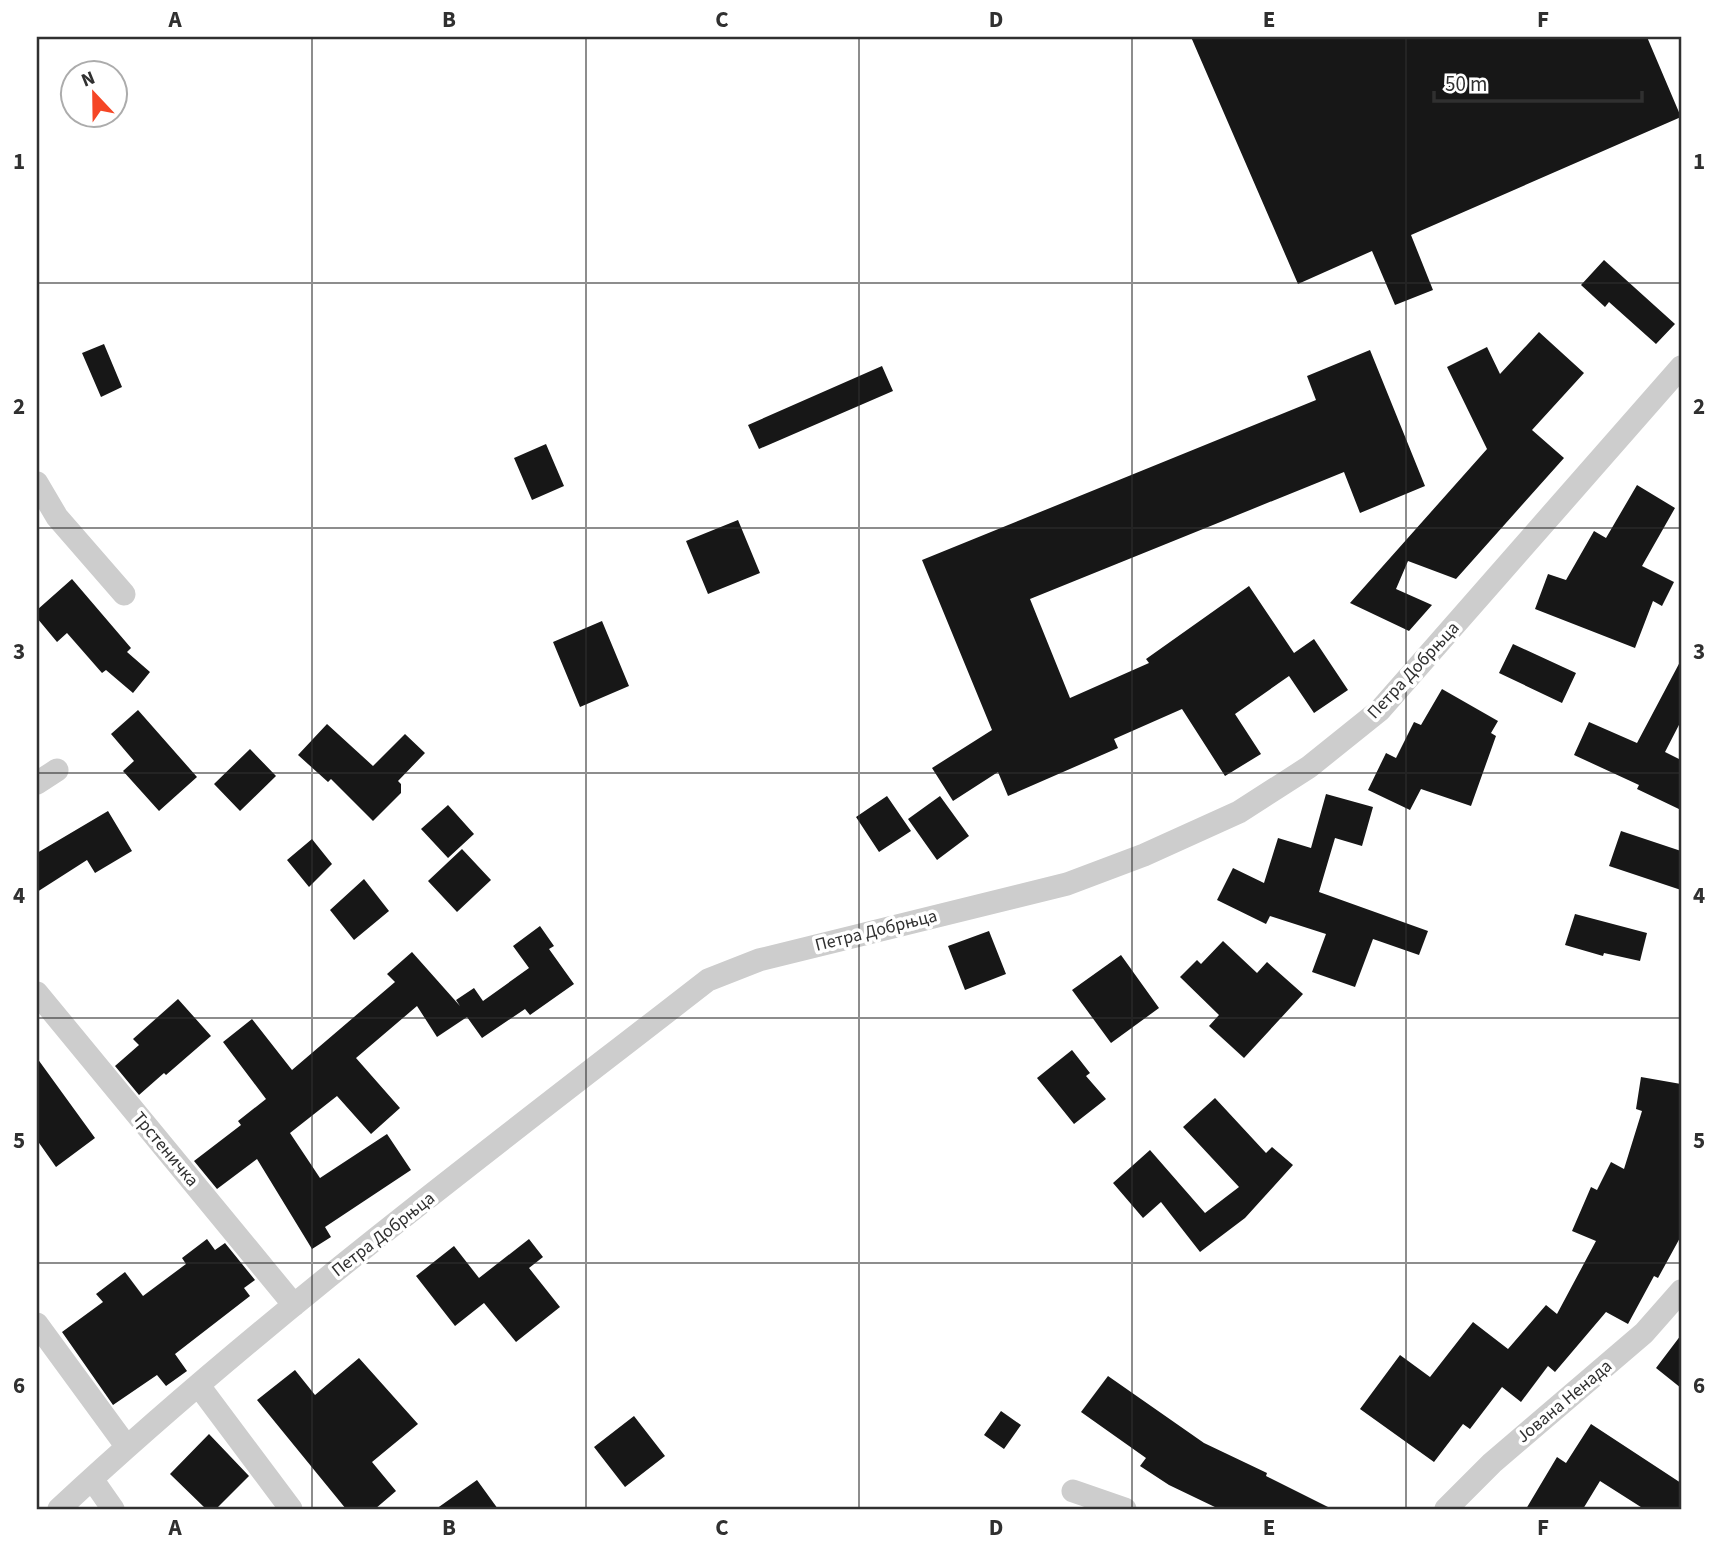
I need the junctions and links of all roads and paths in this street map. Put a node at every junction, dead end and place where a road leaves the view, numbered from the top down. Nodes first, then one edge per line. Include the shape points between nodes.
1 (1681, 367) edge
2 (37, 483) edge
3 (124, 594) dead end
4 (57, 770) dead end
5 (37, 783) edge
6 (37, 993) edge
7 (1681, 1291) edge
8 (294, 1305) junction
9 (37, 1324) edge
10 (199, 1386) junction
11 (127, 1447) junction
12 (92, 1479) junction
13 (1073, 1491) dead end
14 (59, 1509) edge
15 (113, 1509) edge
16 (291, 1509) edge
17 (1125, 1509) edge
18 (1446, 1509) edge

1 - 8 street, Петра Добрњца via 1380,710 1308,767 1239,812 1067,884 759,960 708,980
2 - 3 street via 57,517
4 - 5 street
6 - 8 street, Трстеничка
7 - 18 street, Јована Ненада via 1644,1333 1492,1463
8 - 10 street, Петра Добрњца
9 - 11 street
10 - 11 street, Петра Добрњца
10 - 16 street
11 - 12 street, Петра Добрњца
12 - 14 street, Петра Добрњца
12 - 15 street
13 - 17 street

